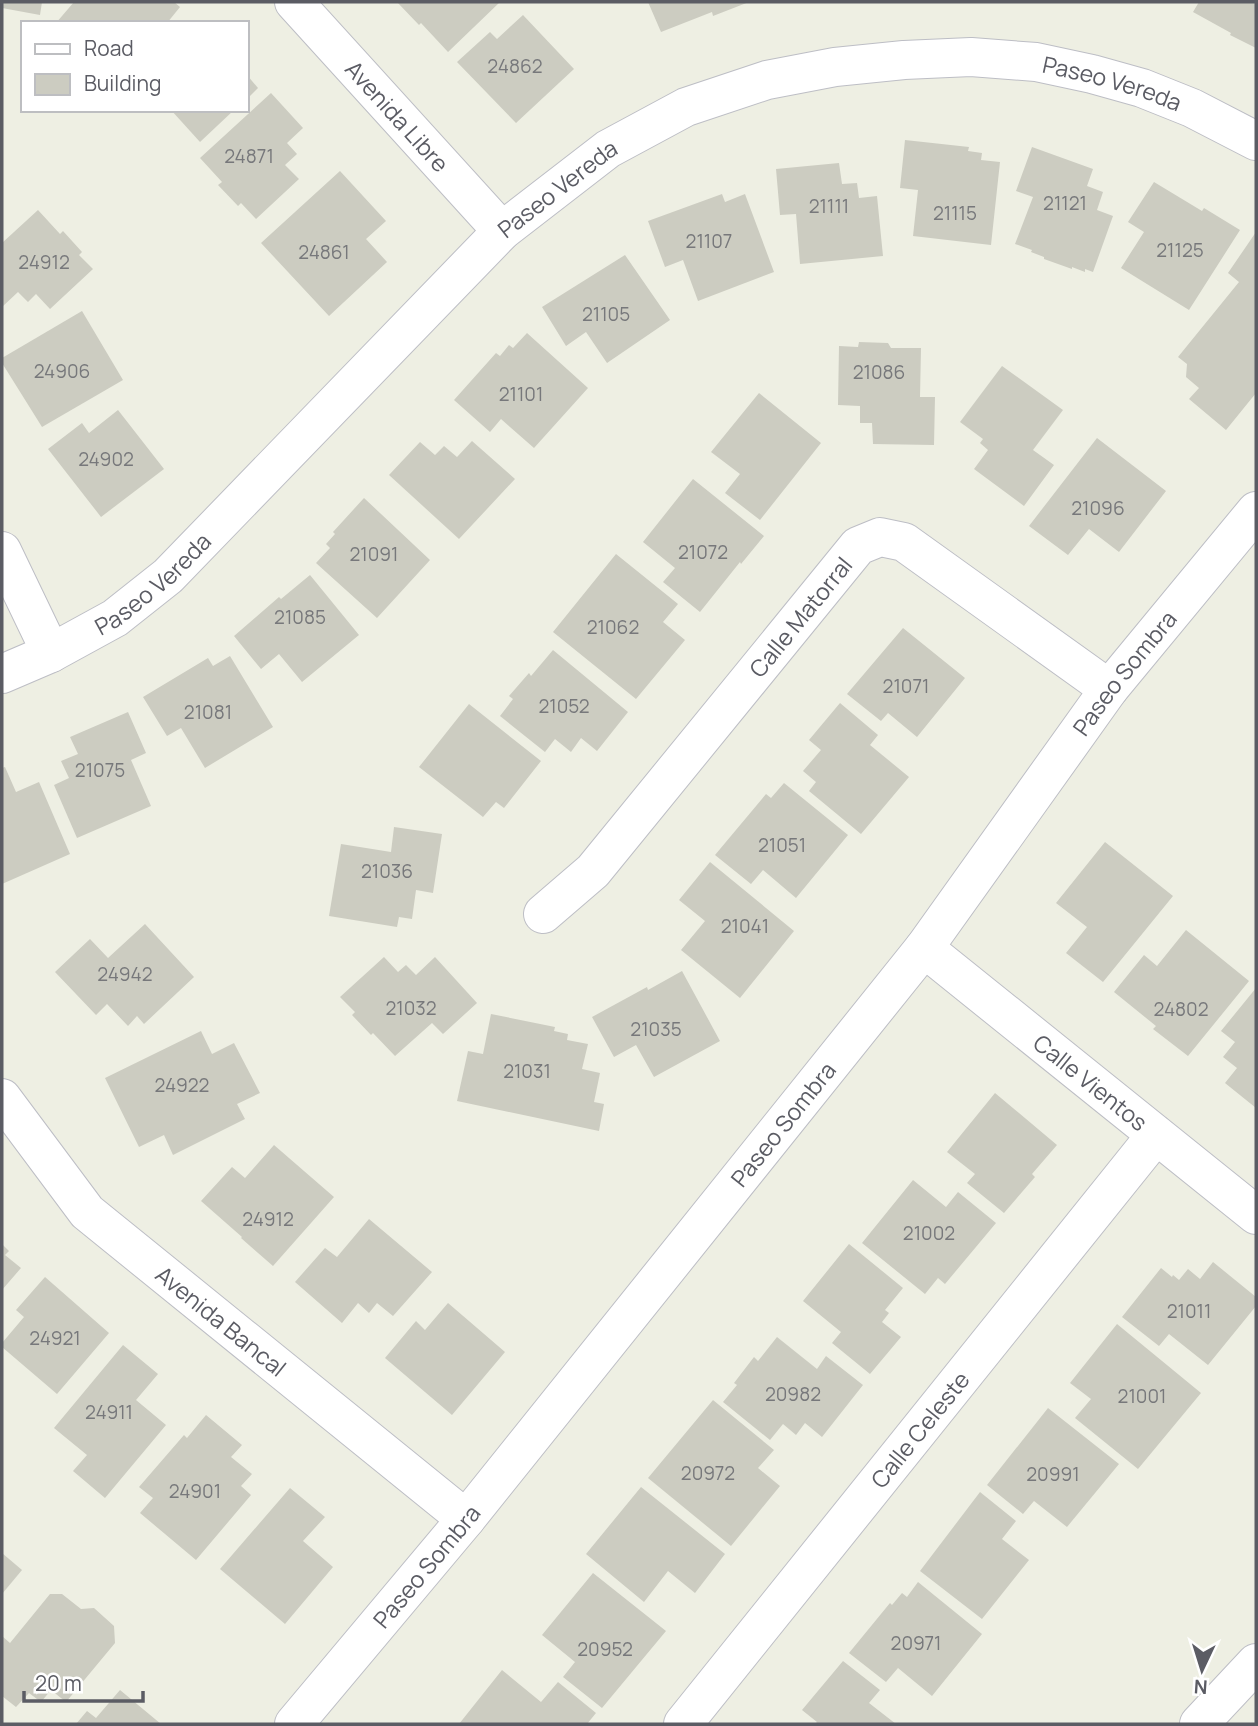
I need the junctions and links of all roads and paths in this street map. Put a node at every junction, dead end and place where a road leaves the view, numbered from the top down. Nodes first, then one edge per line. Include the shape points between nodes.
1 (294, 2) edge
2 (1256, 141) edge
3 (502, 231) junction
4 (1256, 511) edge
5 (2, 551) edge
6 (51, 653) junction
7 (2, 674) edge
8 (1109, 689) junction
9 (543, 914) dead end
10 (924, 947) junction
11 (2, 1098) edge
12 (1156, 1135) junction
13 (1256, 1215) edge
14 (466, 1519) junction
15 (1256, 1663) edge
16 (294, 1724) edge
17 (683, 1724) edge
18 (1199, 1724) edge

1 - 3 street, Avenida Libre
2 - 3 street, Paseo Vereda via 1142,88 1037,62 971,57 835,67 767,80 686,107 608,149
3 - 6 street, Paseo Vereda via 168,576 115,618
4 - 8 street, Paseo Sombra
5 - 6 street
6 - 7 street, Paseo Vereda
8 - 9 street, Calle Matorral via 904,542 880,537 858,546 593,871
8 - 10 street, Paseo Sombra
10 - 12 street, Calle Vientos
10 - 14 street, Paseo Sombra
11 - 14 street, Avenida Bancal via 87,1212
12 - 13 street, Calle Vientos
12 - 17 street, Calle Celeste
14 - 16 street, Paseo Sombra
15 - 18 street

